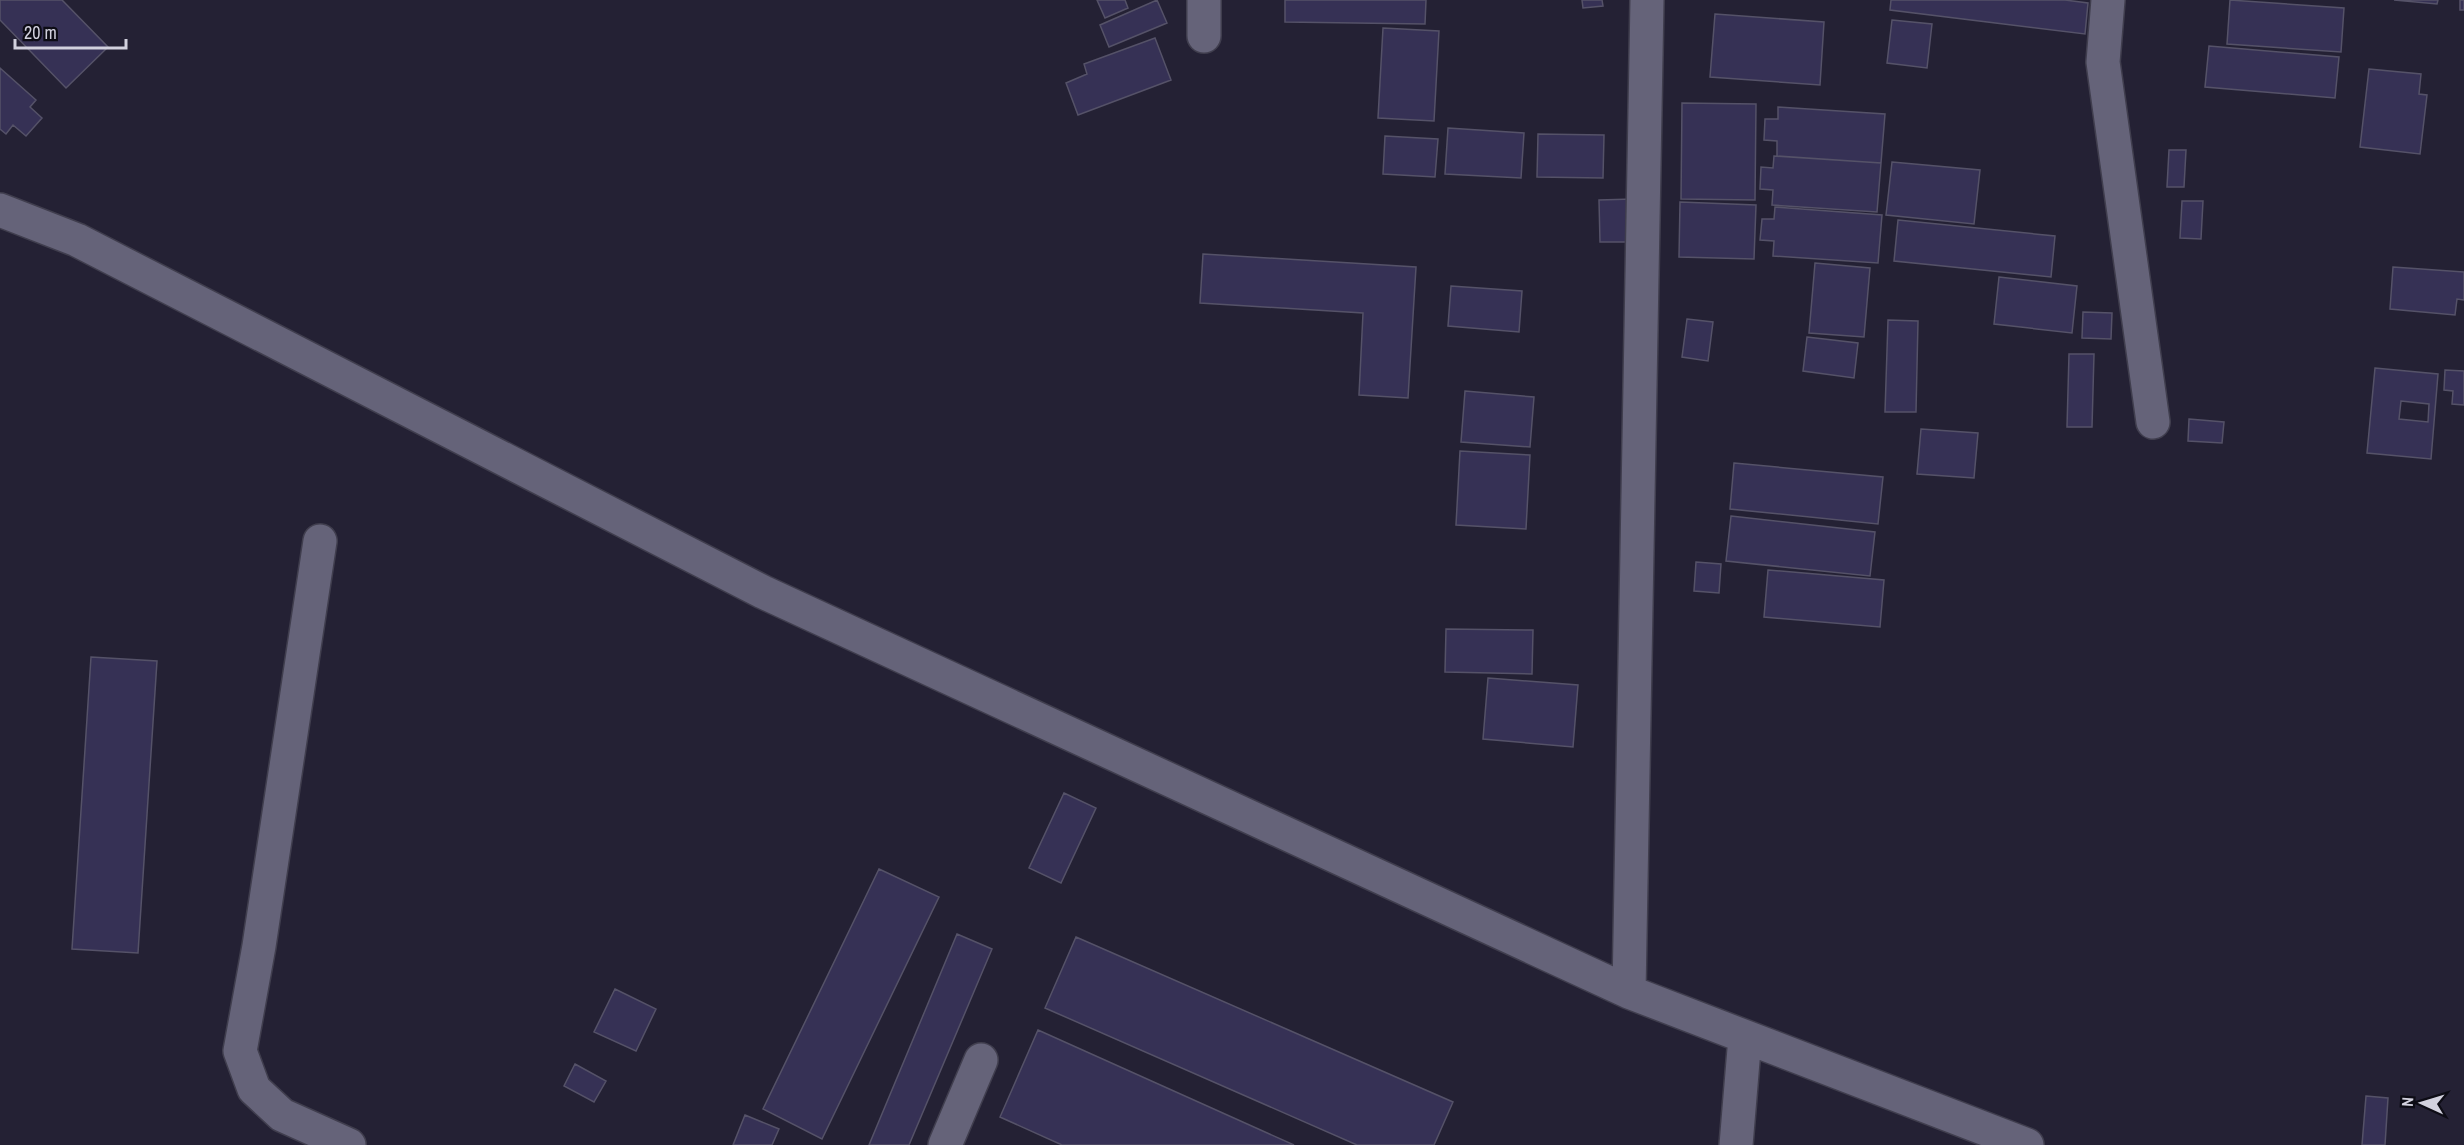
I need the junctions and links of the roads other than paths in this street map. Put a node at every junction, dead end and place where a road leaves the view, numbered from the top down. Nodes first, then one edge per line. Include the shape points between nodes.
1 (1204, 0) edge
2 (1647, 0) edge
3 (2108, 0) edge
4 (1204, 36) dead end
5 (0, 210) edge
6 (2153, 422) dead end
7 (320, 541) dead end
8 (1629, 992) junction
9 (1745, 1037) junction
10 (981, 1060) dead end
11 (349, 1145) edge
12 (945, 1145) edge
13 (1736, 1145) edge
14 (2027, 1145) edge

1 - 4 street
2 - 8 street
3 - 6 street via 2103,62
5 - 8 street via 77,240 763,592
7 - 11 street via 240,1051 254,1089 282,1115
8 - 9 street
9 - 13 street
9 - 14 street
10 - 12 street

